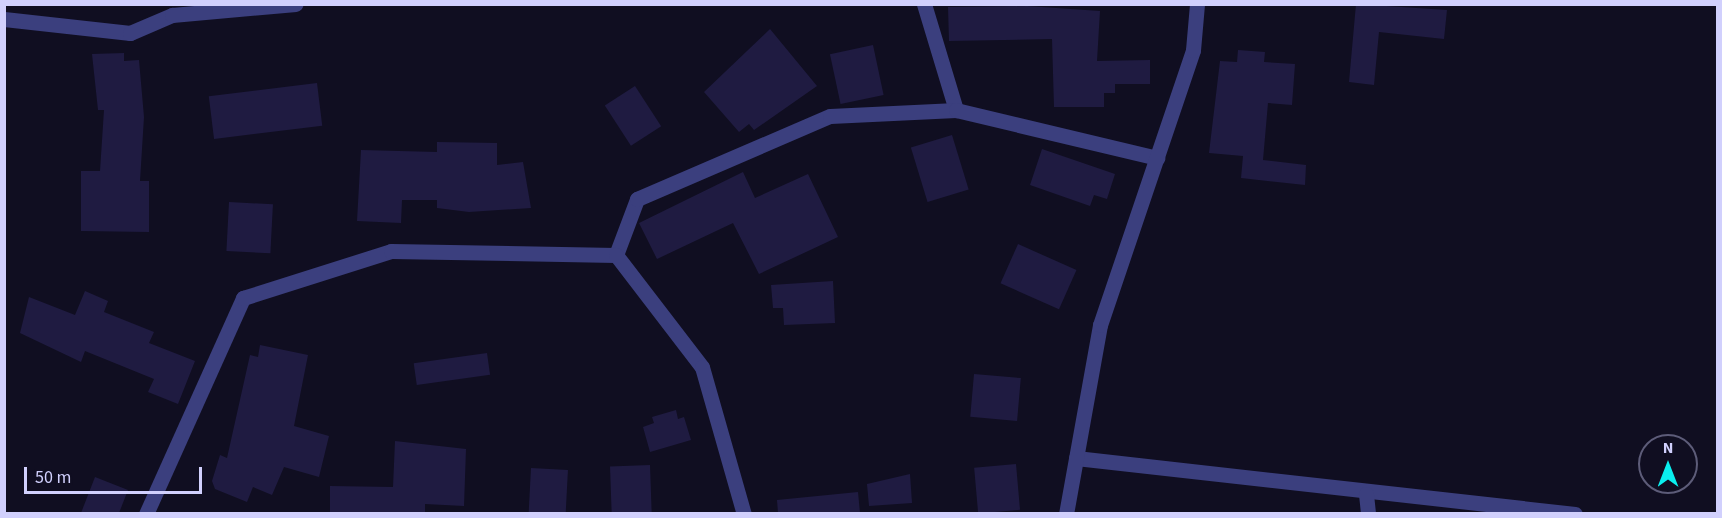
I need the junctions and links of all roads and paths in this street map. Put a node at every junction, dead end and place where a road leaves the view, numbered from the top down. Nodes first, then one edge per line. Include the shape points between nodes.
1 (296, 4) edge
2 (924, 4) edge
3 (1197, 4) edge
4 (4, 19) edge
5 (956, 110) junction
6 (1157, 158) junction
7 (616, 255) junction
8 (1076, 458) junction
9 (1366, 494) junction
10 (146, 513) edge
11 (744, 513) edge
12 (1066, 513) edge
13 (1368, 513) edge
14 (1575, 513) edge

1 - 4 street via 172,15 130,33
2 - 5 street
3 - 6 street via 1193,50
5 - 6 street
5 - 7 street via 830,116 637,199
6 - 8 street via 1100,325
7 - 10 street via 391,251 243,298
7 - 11 street via 702,367
8 - 9 street
8 - 12 street
9 - 13 street
9 - 14 street

